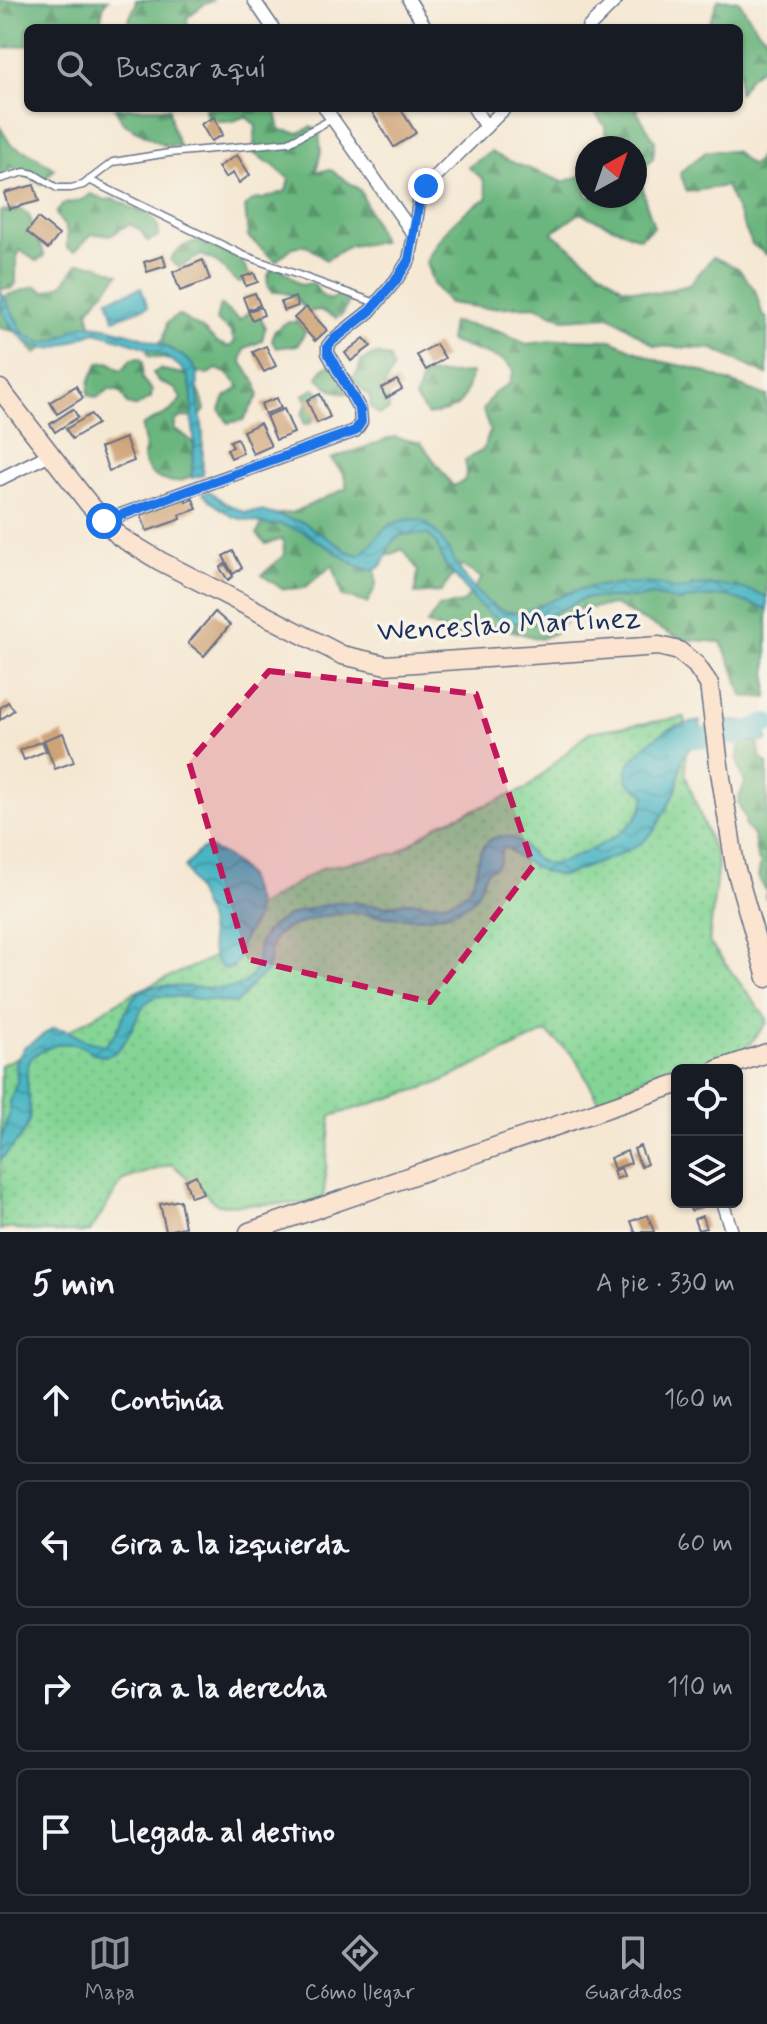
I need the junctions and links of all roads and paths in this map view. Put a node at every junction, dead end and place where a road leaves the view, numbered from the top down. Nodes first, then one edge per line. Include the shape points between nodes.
1 (254, 0) edge
2 (409, 0) edge
3 (616, 0) edge
4 (270, 24) edge
5 (424, 24) edge
6 (592, 24) edge
7 (477, 112) edge
8 (501, 112) edge
9 (329, 114) edge
10 (486, 127) junction
11 (0, 179) edge
12 (89, 180) junction
13 (414, 235) junction
14 (377, 304) junction
15 (0, 389) edge
16 (50, 454) junction
17 (0, 479) edge
18 (104, 521) junction
19 (767, 978) edge
20 (767, 1054) edge
21 (736, 1064) edge
22 (671, 1086) edge
23 (724, 1208) edge
24 (249, 1232) edge
25 (732, 1232) edge

1 - 4 street
2 - 5 street
3 - 6 street
7 - 10 street
8 - 10 street
9 - 12 lane via 289,142 113,162
9 - 13 street
10 - 13 street via 426,186
11 - 12 lane via 25,172 57,188
12 - 14 lane via 243,255
13 - 14 street via 409,260
14 - 18 street via 328,346 360,410 355,431
15 - 16 main road, Wenceslao Martínez
16 - 17 street
16 - 18 main road, Wenceslao Martínez
18 - 19 main road, Wenceslao Martínez via 160,561 342,655 386,665 659,646 679,651 709,684 735,866
20 - 21 main road
22 - 24 main road
23 - 25 street

